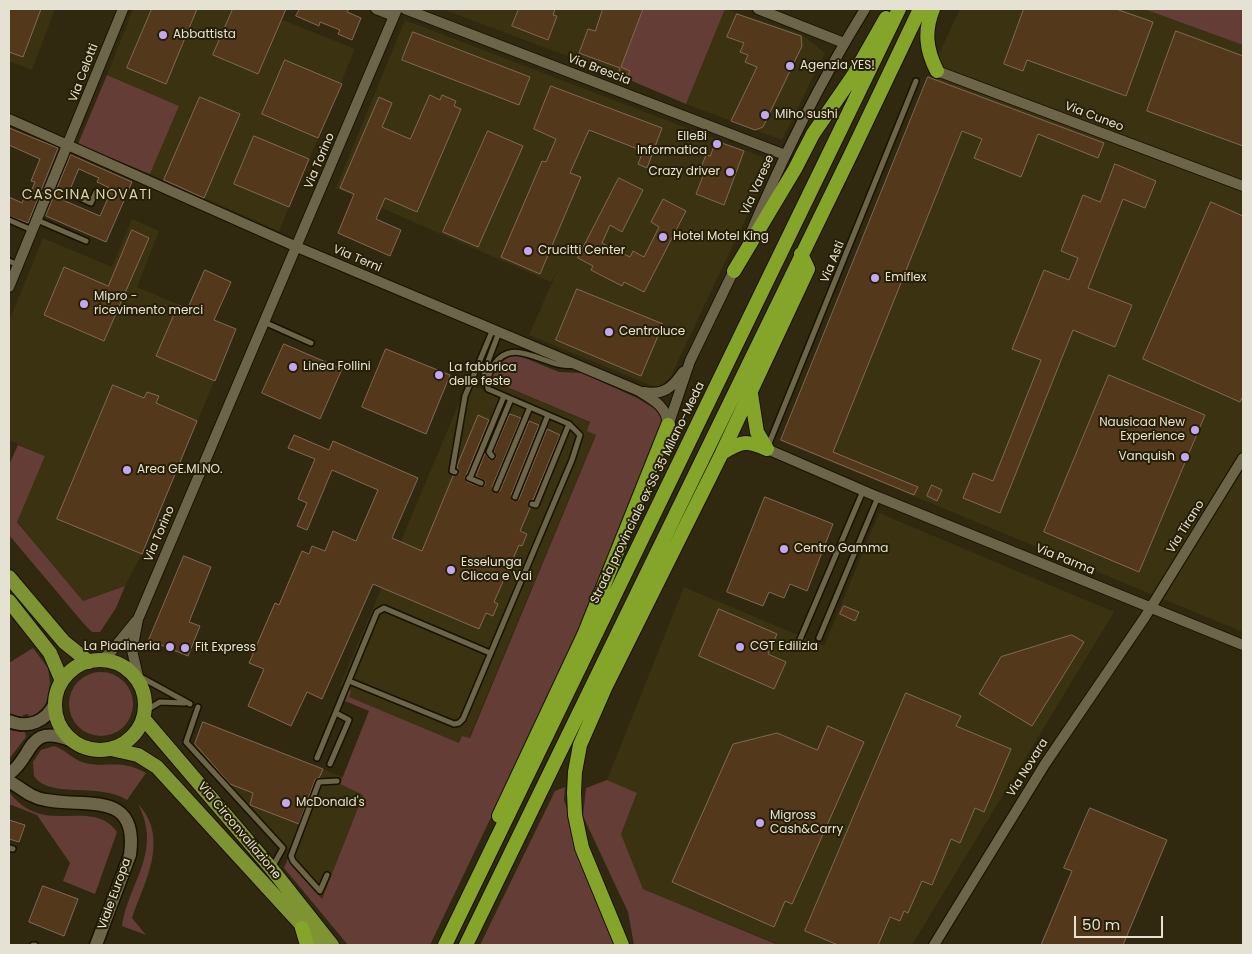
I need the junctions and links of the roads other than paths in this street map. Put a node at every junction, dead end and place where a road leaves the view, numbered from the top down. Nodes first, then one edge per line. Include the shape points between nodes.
1 (122, 9) edge
2 (376, 9) edge
3 (405, 9) edge
4 (758, 9) edge
5 (865, 9) edge
6 (891, 9) edge
7 (900, 9) edge
8 (920, 9) edge
9 (933, 9) edge
10 (396, 12) edge
11 (844, 43) junction
12 (937, 71) joint
13 (916, 81) dead end
14 (9, 119) edge
15 (68, 145) junction
16 (784, 156) junction
17 (1243, 186) edge
18 (96, 192) dead end
19 (68, 193) dead end
20 (9, 220) edge
21 (36, 220) junction
22 (32, 230) junction
23 (86, 241) dead end
24 (297, 247) junction
25 (802, 254) junction
26 (13, 263) edge
27 (734, 271) junction
28 (9, 287) edge
29 (264, 322) junction
30 (496, 330) junction
31 (311, 343) dead end
32 (690, 361) junction
33 (577, 364) junction
34 (486, 384) junction
35 (639, 391) junction
36 (751, 393) junction
37 (504, 396) junction
38 (511, 399) junction
39 (530, 407) junction
40 (548, 415) junction
41 (568, 424) junction
42 (668, 425) junction
43 (767, 449) junction
44 (722, 453) junction
45 (492, 456) dead end
46 (1243, 458) edge
47 (455, 472) dead end
48 (480, 483) dead end
49 (497, 489) dead end
50 (863, 491) junction
51 (515, 497) dead end
52 (878, 497) junction
53 (534, 505) dead end
54 (9, 577) edge
55 (9, 601) edge
56 (1150, 608) junction
57 (138, 619) junction
58 (819, 638) dead end
59 (798, 644) dead end
60 (1243, 645) edge
61 (490, 653) junction
62 (95, 661) junction
63 (135, 677) junction
64 (62, 681) junction
65 (348, 681) junction
66 (55, 703) junction
67 (198, 707) dead end
68 (336, 713) junction
69 (144, 714) junction
70 (9, 721) edge
71 (72, 741) junction
72 (111, 749) junction
73 (317, 758) dead end
74 (20, 761) junction
75 (330, 764) dead end
76 (9, 774) edge
77 (9, 781) edge
78 (337, 781) dead end
79 (37, 798) junction
80 (271, 868) junction
81 (327, 875) dead end
82 (474, 886) junction
83 (307, 924) junction
84 (96, 945) edge
85 (307, 945) edge
86 (320, 945) edge
87 (332, 945) edge
88 (445, 945) edge
89 (466, 945) edge
90 (622, 945) edge
91 (934, 945) edge

1 - 15 street, Via Celotti
2 - 10 street
3 - 16 street, Via Brescia
4 - 11 street
5 - 11 street, Via Varese
6 - 27 highway via 813,134
7 - 82 highway, Strada provinciale ex SS 35 Milano-Meda
8 - 25 highway
9 - 12 highway via 926,35 928,54
10 - 24 street, Via Torino
11 - 16 street, Via Varese
12 - 17 street, Via Cuneo
13 - 43 lane, Via Asti
14 - 15 street, Via Terni
15 - 21 street, Via Celotti via 54,187
15 - 24 street, Via Terni
16 - 27 street, Via Varese
18 - 19 lane via 92,203
20 - 22 lane
21 - 22 street, Via Celotti
21 - 23 lane
22 - 26 street, Via Celotti
24 - 29 street, Via Torino
24 - 30 street, Via Terni
25 - 36 highway via 808,269
25 - 89 highway
26 - 28 street, Via Celotti
27 - 32 street, Via Varese
29 - 31 lane
29 - 57 street, Via Torino
30 - 33 street, Via Terni
30 - 34 lane via 485,366
30 - 47 lane via 465,396 452,471
32 - 35 street via 667,391 655,394
32 - 42 street, Via Varese
33 - 34 lane via 559,366 532,354 512,353 495,363
33 - 35 street, Via Terni
34 - 37 lane via 488,389
35 - 42 street via 662,407
36 - 43 highway via 757,432
36 - 44 highway
37 - 38 lane
37 - 48 lane via 470,478
38 - 39 lane
38 - 45 lane via 489,452
39 - 40 lane
39 - 49 lane
40 - 41 lane
40 - 51 lane
41 - 53 lane
41 - 61 lane via 580,436 579,441
42 - 82 highway via 584,635 505,800
43 - 44 highway via 750,442 737,444
43 - 50 street, Via Parma
44 - 90 highway via 580,745 575,772 575,815 582,848
46 - 56 street, Via Tirano
50 - 52 street, Via Parma
50 - 59 lane
52 - 56 street, Via Parma
52 - 58 lane
54 - 62 main road via 64,642
55 - 64 main road via 50,653
56 - 60 street, Via Parma
56 - 91 street, Via Novara via 1045,764
57 - 62 street, Via Torino via 110,653
57 - 63 street, Via Torino via 132,650
61 - 65 lane via 459,724
61 - 65 lane via 384,608 380,609
62 - 63 main road via 114,663
62 - 64 main road via 74,669
63 - 69 main road via 145,697
63 - 69 lane via 190,704 166,700 153,704
64 - 66 main road
65 - 68 lane
66 - 70 street via 38,722 24,725
66 - 71 main road via 60,726
67 - 80 lane via 186,742 283,848
68 - 73 lane
68 - 75 lane via 349,720
69 - 72 main road via 130,739
69 - 80 main road, Via Circonvallazione
71 - 72 main road via 90,750
71 - 74 street via 53,736 39,738 29,746
72 - 83 main road, Via Circonvallazione via 138,755 157,767
74 - 76 street
74 - 79 street via 24,781
77 - 79 street, Viale Europa
78 - 81 lane via 319,782 291,856 320,891
79 - 84 street, Viale Europa via 103,804 119,812 130,828 130,855
80 - 83 main road, Via Circonvallazione
82 - 88 highway, Strada provinciale ex SS 35 Milano-Meda
83 - 85 highway
83 - 86 main road, Via Circonvallazione
83 - 87 main road, Via Circonvallazione

